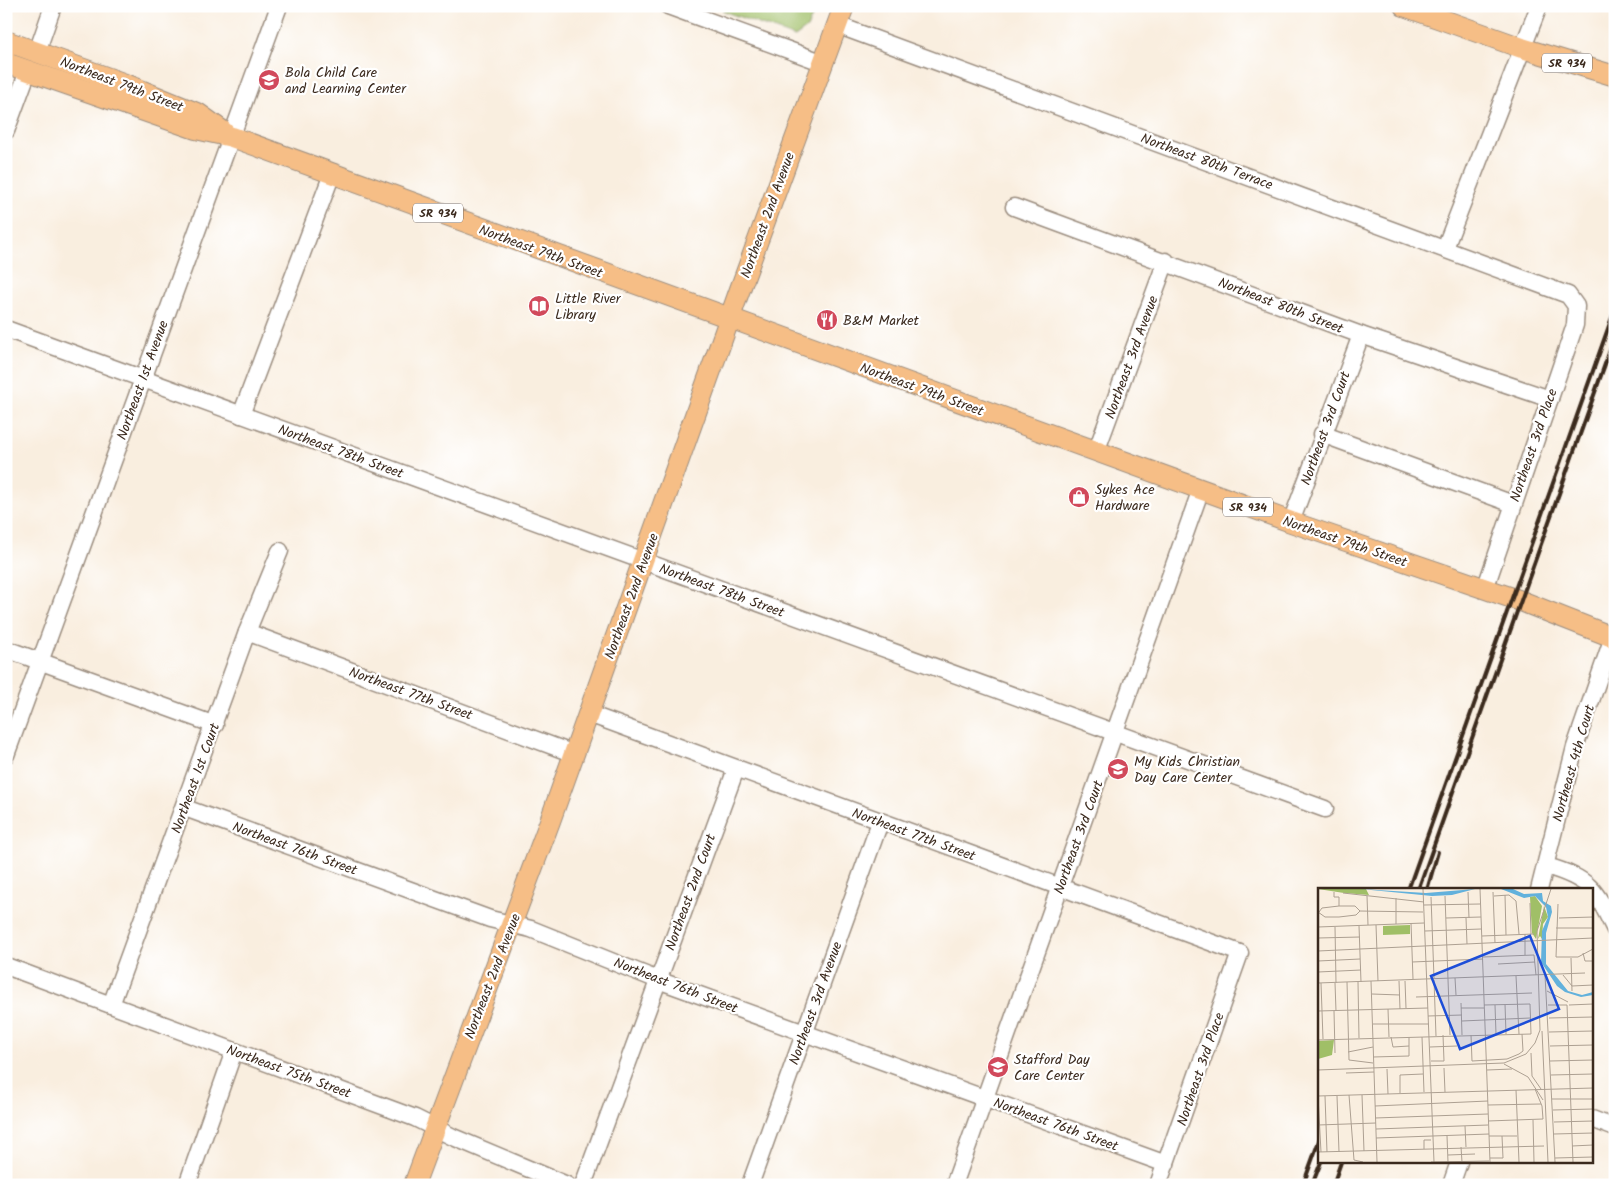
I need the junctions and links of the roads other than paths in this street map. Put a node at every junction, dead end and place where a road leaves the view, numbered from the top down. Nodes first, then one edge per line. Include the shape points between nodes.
1 (53, 6) edge
2 (279, 6) edge
3 (668, 6) edge
4 (844, 6) edge
5 (1404, 6) edge
6 (1539, 6) edge
7 (837, 25) junction
8 (6, 41) edge
9 (1522, 48) junction
10 (37, 52) junction
11 (6, 63) edge
12 (824, 63) junction
13 (28, 72) junction
14 (1615, 76) edge
15 (6, 131) edge
16 (232, 137) junction
17 (332, 174) junction
18 (1014, 208) dead end
19 (1445, 248) junction
20 (1166, 262) junction
21 (1574, 301) joint
22 (729, 319) junction
23 (6, 329) edge
24 (1361, 335) junction
25 (142, 380) junction
26 (1550, 398) junction
27 (241, 415) junction
28 (1322, 434) junction
29 (1096, 452) junction
30 (1201, 490) junction
31 (1513, 504) junction
32 (1291, 522) junction
33 (280, 551) dead end
34 (644, 562) junction
35 (1484, 589) junction
36 (247, 632) junction
37 (1614, 638) edge
38 (6, 649) edge
39 (40, 660) junction
40 (589, 714) junction
41 (214, 725) junction
42 (1115, 733) junction
43 (574, 754) junction
44 (6, 755) edge
45 (736, 769) junction
46 (184, 808) junction
47 (1325, 809) dead end
48 (880, 822) junction
49 (1546, 866) junction
50 (1060, 887) junction
51 (1540, 888) edge
52 (1592, 888) edge
53 (1594, 890) edge
54 (511, 924) junction
55 (1615, 930) edge
56 (1240, 953) joint
57 (6, 966) edge
58 (658, 980) junction
59 (111, 1005) junction
60 (804, 1033) junction
61 (234, 1051) junction
62 (985, 1098) junction
63 (1594, 1120) edge
64 (435, 1128) junction
65 (1615, 1128) edge
66 (1166, 1164) junction
67 (1459, 1164) edge
68 (187, 1185) edge
69 (414, 1185) edge
70 (567, 1185) edge
71 (583, 1185) edge
72 (750, 1185) edge
73 (954, 1185) edge
74 (1158, 1185) edge
75 (1451, 1185) edge

1 - 10 street
2 - 16 street, Northeast 1st Avenue
3 - 12 street
4 - 7 main road, Northeast 2nd Avenue
5 - 9 main road, SR 934
6 - 9 street
7 - 12 main road, Northeast 2nd Avenue
7 - 19 street, Northeast 80th Terrace
8 - 10 main road, Northeast 79th Street
9 - 14 main road, SR 934
9 - 19 street
10 - 16 main road, Northeast 79th Street via 199,114
11 - 13 main road, Northeast 79th Street / SR 934
12 - 22 main road, Northeast 2nd Avenue
13 - 15 street
13 - 16 main road, Northeast 79th Street / SR 934 via 186,126
16 - 17 main road, Northeast 79th Street / SR 934
16 - 25 street, Northeast 1st Avenue
17 - 22 main road, Northeast 79th Street / SR 934
17 - 27 street
18 - 20 street, Northeast 80th Street
19 - 21 street, Northeast 80th Terrace via 1563,292
20 - 24 street, Northeast 80th Street
20 - 29 street, Northeast 3rd Avenue
21 - 26 street, Northeast 3rd Place via 1577,311 1575,325
22 - 29 main road, Northeast 79th Street / SR 934
22 - 34 main road, Northeast 2nd Avenue
23 - 25 street, Northeast 78th Street
24 - 26 street, Northeast 80th Street
24 - 28 street, Northeast 3rd Court
25 - 27 street, Northeast 78th Street
25 - 39 street, Northeast 1st Avenue
26 - 31 street, Northeast 3rd Place
27 - 34 street, Northeast 78th Street
28 - 31 street
28 - 32 street, Northeast 3rd Court
29 - 30 main road, Northeast 79th Street / SR 934
30 - 32 main road, Northeast 79th Street / SR 934
30 - 42 street, Northeast 3rd Court
31 - 35 street, Northeast 3rd Place
32 - 35 main road, Northeast 79th Street / SR 934
33 - 36 street, Northeast 1st Court
34 - 40 main road, Northeast 2nd Avenue
34 - 42 street, Northeast 78th Street
35 - 37 main road, Northeast 79th Street / SR 934
36 - 41 street, Northeast 1st Court
36 - 43 street, Northeast 77th Street
37 - 49 street, Northeast 4th Court via 1575,747
38 - 39 street
39 - 41 street
39 - 44 street, Northeast 1st Avenue
40 - 43 main road, Northeast 2nd Avenue
40 - 45 street, Northeast 77th Street
41 - 46 street, Northeast 1st Court
42 - 47 street, Northeast 78th Street
42 - 50 street, Northeast 3rd Court
43 - 54 main road, Northeast 2nd Avenue
45 - 48 street, Northeast 77th Street
45 - 58 street, Northeast 2nd Court
46 - 54 street, Northeast 76th Street
46 - 59 street, Northeast 1st Court
48 - 50 street, Northeast 77th Street
48 - 60 street, Northeast 3rd Avenue
49 - 51 street, Northeast 4th Court
49 - 52 street via 1588,883
50 - 56 street, Northeast 77th Street
50 - 62 street, Northeast 3rd Court
53 - 55 street
54 - 58 street, Northeast 76th Street
54 - 64 main road, Northeast 2nd Avenue
56 - 66 street, Northeast 3rd Place
57 - 59 street, Northeast 75th Street
58 - 60 street, Northeast 76th Street
58 - 71 street, Northeast 2nd Court
59 - 61 street, Northeast 75th Street
60 - 62 street, Northeast 76th Street
60 - 72 street, Northeast 3rd Avenue
61 - 64 street, Northeast 75th Street
61 - 68 street
62 - 66 street, Northeast 76th Street
62 - 73 street, Northeast 3rd Court
63 - 65 street
64 - 69 main road, Northeast 2nd Avenue
64 - 70 street, Northeast 75th Street
66 - 74 street, Northeast 3rd Place
67 - 75 street

